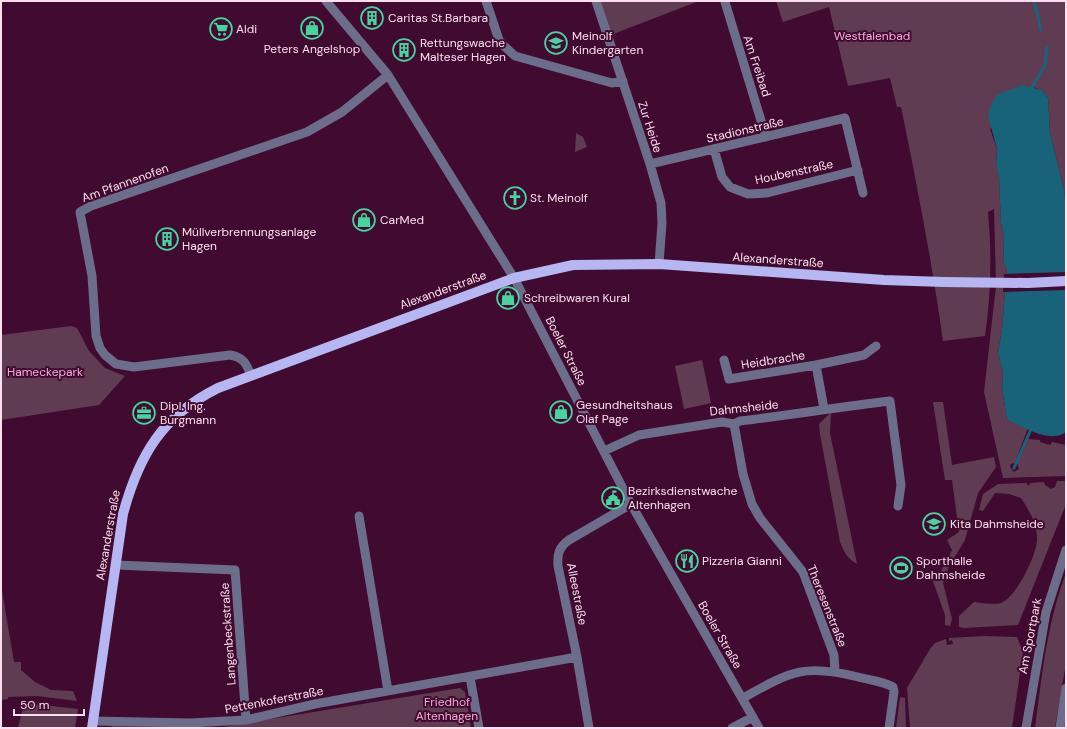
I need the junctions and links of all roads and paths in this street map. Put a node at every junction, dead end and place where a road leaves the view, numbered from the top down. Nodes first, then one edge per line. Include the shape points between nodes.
1 (326, 1) edge
2 (486, 1) edge
3 (596, 1) edge
4 (725, 2) dead end
5 (388, 75) junction
6 (623, 80) junction
7 (766, 137) junction
8 (714, 149) junction
9 (650, 164) junction
10 (858, 170) junction
11 (863, 193) dead end
12 (659, 264) junction
13 (514, 278) junction
14 (1066, 281) edge
15 (876, 346) dead end
16 (724, 360) dead end
17 (816, 366) junction
18 (251, 375) junction
19 (824, 409) junction
20 (734, 424) junction
21 (604, 451) junction
22 (631, 504) junction
23 (898, 506) dead end
24 (359, 516) dead end
25 (1066, 550) edge
26 (116, 565) junction
27 (578, 658) junction
28 (834, 671) junction
29 (470, 677) junction
30 (1066, 688) edge
31 (388, 691) junction
32 (743, 698) junction
33 (1064, 714) edge
34 (753, 717) junction
35 (246, 720) junction
36 (93, 724) edge
37 (479, 728) edge
38 (589, 728) edge
39 (732, 728) edge
40 (759, 728) edge
41 (889, 728) edge
42 (1026, 728) edge
43 (1060, 728) edge

1 - 5 street, Boeler Straße
2 - 6 street via 500,40 515,56 612,83
3 - 6 street, Zur Heide
4 - 7 street, Am Freibad
5 - 13 street, Boeler Straße
5 - 18 street, Am Pfannenofen via 342,112 307,132 91,206 80,212 92,276 96,336 105,355 116,364 134,367 238,356 246,363
6 - 9 street, Zur Heide
7 - 8 street, Stadionstraße
7 - 10 street, Stadionstraße via 845,118
8 - 9 street, Stadionstraße
8 - 10 street, Houbenstraße via 722,177 730,187 748,194 767,193
9 - 12 street, Zur Heide via 662,213
10 - 11 street
12 - 13 main road, Alexanderstraße via 573,265
12 - 14 main road, Alexanderstraße via 846,278 944,282
13 - 18 main road, Alexanderstraße
13 - 21 street, Boeler Straße
15 - 17 street, Heidbrache via 864,355
16 - 17 street, Heidbrache via 730,379
17 - 19 street, Heidbrache
18 - 26 main road, Alexanderstraße via 218,388 191,404 175,417 149,447 126,499
19 - 20 street, Dahmsheide
19 - 23 street, Dahmsheide via 890,401 901,485
20 - 21 street, Dahmsheide via 722,422 639,435
20 - 28 street, Theresenstraße via 743,474 752,504 803,572 834,654
21 - 22 street, Boeler Straße
22 - 27 street, Alleestraße via 569,540 559,551 558,566
22 - 32 street, Boeler Straße
24 - 31 street
25 - 42 street, Am Sportpark via 1044,618
26 - 35 street, Langenbeckstraße via 235,570
26 - 36 main road, Alexanderstraße
27 - 29 street, Pettenkoferstraße
27 - 38 street, Alleestraße
28 - 32 street via 814,670 784,675
28 - 41 street via 893,687
29 - 31 street, Pettenkoferstraße
29 - 37 street
30 - 33 street
31 - 35 street, Pettenkoferstraße
32 - 34 street, Boeler Straße
33 - 43 street
34 - 39 street
34 - 40 street, Boeler Straße
35 - 36 street, Pettenkoferstraße

